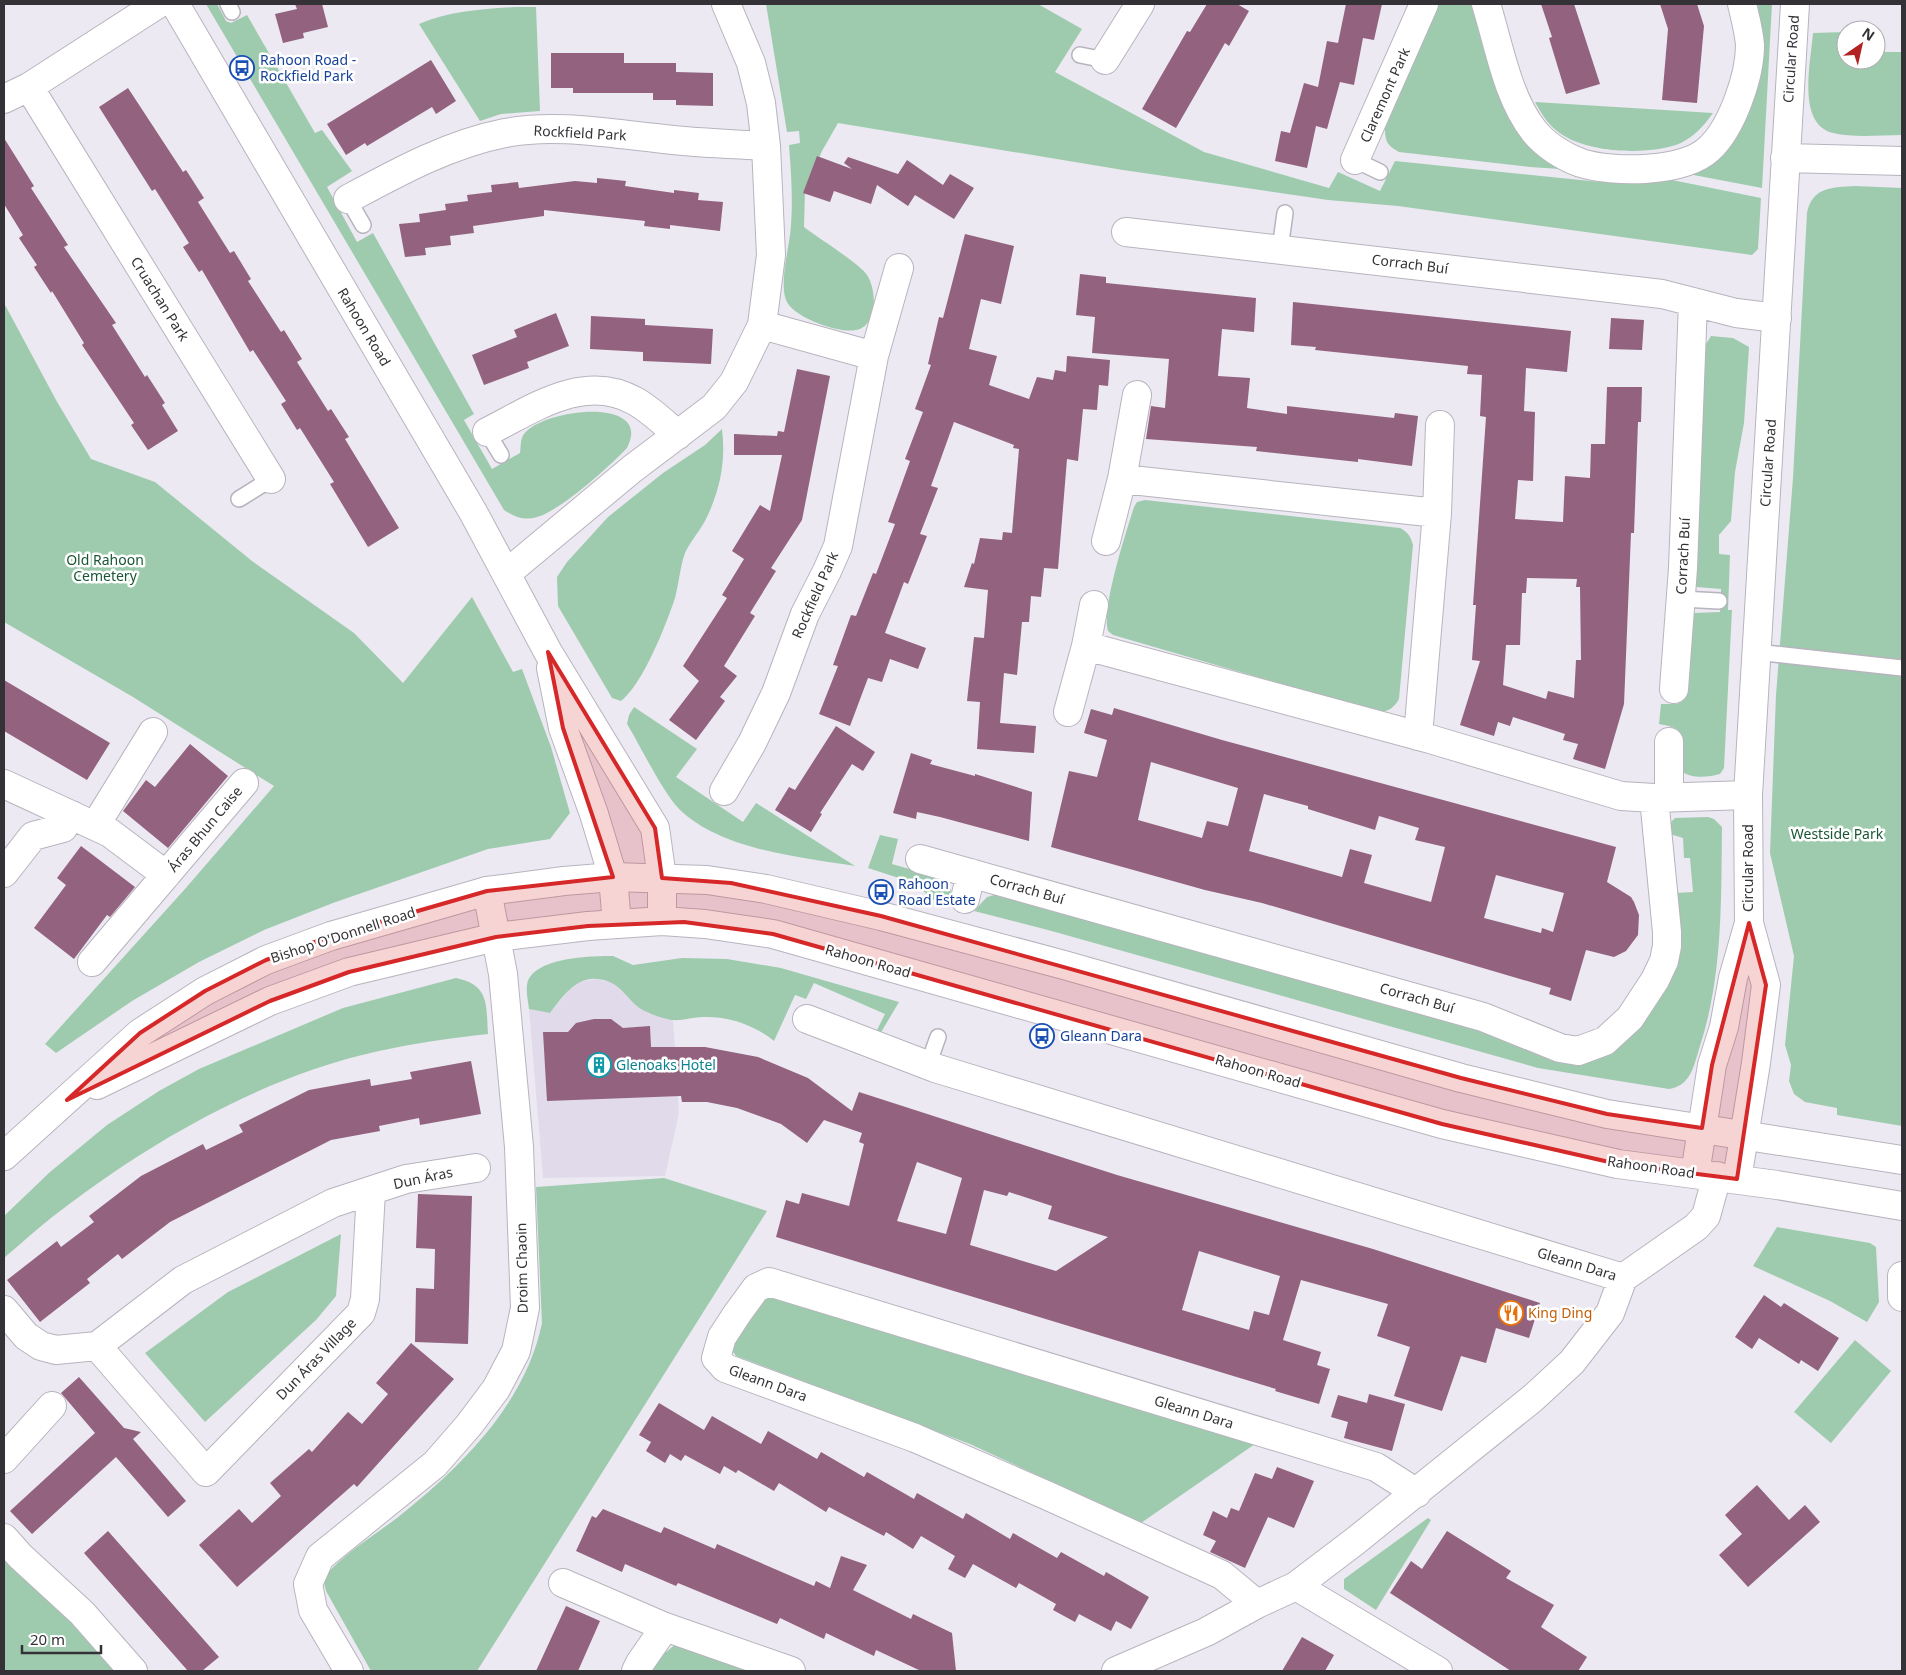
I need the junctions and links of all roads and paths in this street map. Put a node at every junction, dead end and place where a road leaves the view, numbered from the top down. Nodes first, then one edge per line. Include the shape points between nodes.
1 (158, 4) edge
2 (175, 4) edge
3 (726, 4) edge
4 (1140, 4) edge
5 (1424, 4) edge
6 (1486, 4) edge
7 (1742, 4) edge
8 (1795, 4) edge
9 (1092, 58) dead end
10 (29, 87) junction
11 (4, 99) edge
12 (766, 146) junction
13 (1785, 158) junction
14 (1355, 160) joint
15 (1902, 160) edge
16 (1380, 172) dead end
17 (348, 199) joint
18 (1285, 213) dead end
19 (363, 226) dead end
20 (1126, 232) dead end
21 (1280, 249) junction
22 (899, 268) dead end
23 (1693, 302) junction
24 (1777, 318) junction
25 (762, 325) junction
26 (874, 356) junction
27 (1137, 396) dead end
28 (1440, 424) dead end
29 (487, 432) joint
30 (678, 435) junction
31 (501, 455) dead end
32 (271, 478) joint
33 (1122, 479) junction
34 (239, 500) dead end
35 (1437, 513) junction
36 (1106, 540) dead end
37 (507, 573) junction
38 (1681, 599) junction
39 (1719, 601) dead end
40 (1094, 605) dead end
41 (1086, 646) junction
42 (548, 652) junction
43 (1756, 652) junction
44 (1902, 668) edge
45 (1674, 689) dead end
46 (1068, 712) dead end
47 (153, 732) dead end
48 (1418, 736) junction
49 (1670, 742) dead end
50 (244, 783) dead end
51 (4, 784) edge
52 (724, 791) dead end
53 (1748, 795) junction
54 (1662, 798) junction
55 (76, 817) junction
56 (920, 859) dead end
57 (4, 873) edge
58 (971, 873) junction
59 (166, 876) junction
60 (613, 877) junction
61 (662, 878) junction
62 (487, 891) junction
63 (965, 899) dead end
64 (662, 921) junction
65 (1749, 923) junction
66 (617, 924) junction
67 (496, 937) junction
68 (92, 962) dead end
69 (807, 1019) dead end
70 (938, 1037) dead end
71 (928, 1065) junction
72 (67, 1100) junction
73 (1702, 1128) junction
74 (1745, 1134) junction
75 (4, 1156) edge
76 (1902, 1160) edge
77 (476, 1168) dead end
78 (1716, 1177) junction
79 (371, 1191) junction
80 (1902, 1206) edge
81 (1902, 1276) edge
82 (1623, 1278) junction
83 (1902, 1298) edge
84 (4, 1310) edge
85 (97, 1346) junction
86 (52, 1406) dead end
87 (4, 1459) edge
88 (1417, 1494) junction
89 (4, 1538) edge
90 (563, 1583) dead end
91 (1296, 1586) junction
92 (1257, 1604) junction
93 (664, 1626) junction
94 (133, 1671) edge
95 (349, 1671) edge
96 (636, 1671) edge
97 (791, 1671) edge
98 (1116, 1671) edge
99 (1438, 1671) edge

1 - 10 street
2 - 37 street, Rahoon Road
3 - 12 street via 752,63
4 - 9 street
5 - 14 street, Claremont Park
6 - 7 street via 1513,92 1535,132 1562,154 1581,163 1629,169 1668,166 1691,159 1708,151 1722,134 1748,67 1750,44
8 - 13 street, Circular Road
10 - 11 street
10 - 32 street, Cruachan Park
12 - 17 street, Rockfield Park via 570,130 528,130 490,136 452,149
12 - 25 street via 771,255
13 - 15 street
13 - 24 street, Circular Road
14 - 16 lane, Claremont Park
17 - 19 lane, Rockfield Park
18 - 21 lane
20 - 21 street, Corrach Buí
21 - 23 street, Corrach Buí via 1662,294
22 - 26 street, Rockfield Park
23 - 24 street, Corrach Buí via 1736,313
23 - 38 street, Corrach Buí
24 - 43 street, Circular Road
25 - 26 street
25 - 30 street via 734,382 714,408
26 - 52 street, Rockfield Park via 838,546 805,614 776,693
27 - 33 street
28 - 35 street
29 - 30 street via 558,397 588,390 611,392 634,400
29 - 31 lane
30 - 37 street
32 - 34 lane, Cruachan Park
33 - 35 street
33 - 36 street
35 - 48 street
37 - 42 street, Rahoon Road
38 - 39 lane
38 - 45 street, Corrach Buí
40 - 41 street
41 - 46 street
41 - 48 street
42 - 60 street, Rahoon Road via 563,728
42 - 61 street, Rahoon Road via 655,828
43 - 44 lane
43 - 53 street, Circular Road
47 - 55 street
48 - 54 street via 1621,796
49 - 54 street, Corrach Buí
50 - 59 street, Áras Bhun Caise
51 - 55 street, Áras Bhun Caise
53 - 54 street
53 - 65 street, Circular Road
54 - 58 street, Corrach Buí via 1667,932 1664,960 1650,989 1622,1027 1605,1041 1578,1051 1560,1048 1484,1017
55 - 57 street via 63,828 33,836
55 - 59 street, Áras Bhun Caise via 127,845
56 - 58 street, Corrach Buí
58 - 63 street, Corrach Buí
59 - 68 street, Áras Bhun Caise
60 - 61 street, Bishop O'Donnell Road
60 - 62 street, Bishop O'Donnell Road
60 - 66 street, Rahoon Road
61 - 64 street, Rahoon Road
61 - 73 street via 740,884 881,916 1461,1078 1607,1114
62 - 67 street, Droim Chaoin
62 - 72 street, Bishop O'Donnell Road via 332,936 266,960 204,991 140,1034
64 - 66 street, Bishop O'Donnell Road
64 - 78 street, Rahoon Road via 773,934 1442,1124 1618,1164
65 - 73 street, Circular Road via 1712,1065
65 - 74 street, Circular Road via 1766,985
66 - 67 street, Bishop O'Donnell Road
67 - 72 street, Bishop O'Donnell Road via 349,972 270,1001
67 - 95 street, Droim Chaoin via 503,974 519,1147 525,1308 522,1330 516,1351 496,1389 446,1454 320,1557 308,1584 313,1610
69 - 71 street, Gleann Dara
70 - 71 lane
71 - 82 street, Gleann Dara
72 - 75 street, Bishop O'Donnell Road
73 - 74 street
73 - 78 street, Circular Road
74 - 76 street
74 - 78 street, Circular Road
77 - 79 street, Dun Áras via 406,1179
78 - 80 street, Rahoon Road
78 - 82 street, Gleann Dara via 1706,1216 1701,1222
79 - 85 street via 333,1203 183,1280
79 - 85 street, Dun Áras Village via 361,1313 206,1472
81 - 83 street
82 - 88 street, Gleann Dara via 1610,1313 1572,1362 1522,1408
84 - 85 street via 26,1336 41,1346 56,1350
86 - 87 street
88 - 91 street, Gleann Dara
88 - 92 street, Gleann Dara via 1376,1467 769,1282 756,1288 722,1338 716,1358 725,1368 915,1438 1046,1495 1222,1575
89 - 94 street via 82,1613
90 - 93 street
91 - 92 street, Gleann Dara
91 - 99 street
92 - 98 street, Gleann Dara via 1206,1632
93 - 96 street
93 - 97 street

